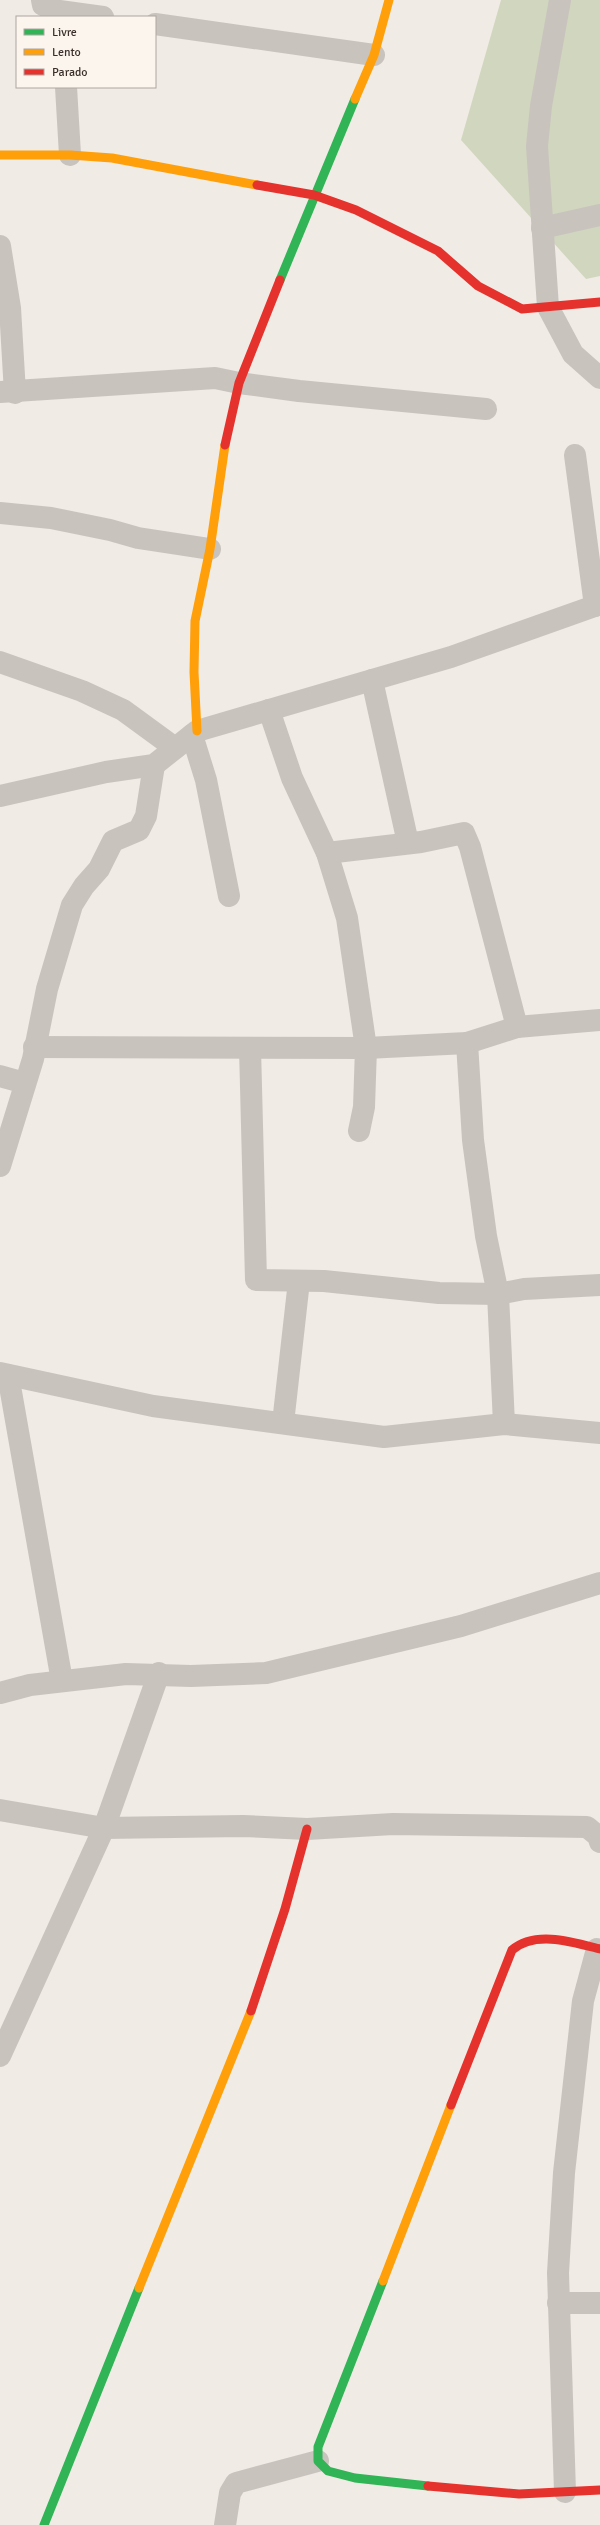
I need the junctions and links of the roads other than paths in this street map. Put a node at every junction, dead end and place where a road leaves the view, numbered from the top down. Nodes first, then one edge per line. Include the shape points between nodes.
1 (42, 0) edge
2 (388, 0) edge
3 (560, 0) edge
4 (64, 14) edge
5 (90, 16) edge
6 (156, 24) edge
7 (374, 55) junction
8 (66, 88) edge
9 (0, 155) edge
10 (70, 155) junction
11 (314, 195) junction
12 (600, 214) edge
13 (542, 228) junction
14 (0, 246) edge
15 (600, 302) edge
16 (548, 307) junction
17 (600, 378) edge
18 (239, 384) junction
19 (7, 393) edge
20 (486, 409) dead end
21 (575, 455) dead end
22 (0, 513) edge
23 (210, 549) junction
24 (598, 605) edge
25 (0, 662) edge
26 (372, 680) junction
27 (269, 710) junction
28 (194, 733) junction
29 (176, 748) junction
30 (154, 765) junction
31 (0, 796) edge
32 (408, 843) junction
33 (327, 853) junction
34 (229, 896) dead end
35 (600, 1020) edge
36 (517, 1027) junction
37 (467, 1043) junction
38 (34, 1047) junction
39 (250, 1048) junction
40 (366, 1048) junction
41 (0, 1076) edge
42 (25, 1083) junction
43 (359, 1131) dead end
44 (0, 1166) edge
45 (299, 1281) junction
46 (600, 1285) edge
47 (498, 1294) junction
48 (4, 1374) edge
49 (283, 1423) junction
50 (504, 1424) junction
51 (600, 1433) edge
52 (600, 1584) edge
53 (159, 1673) junction
54 (62, 1681) junction
55 (0, 1693) edge
56 (0, 1810) edge
57 (104, 1828) junction
58 (307, 1830) junction
59 (600, 1842) edge
60 (599, 1949) edge
61 (0, 2056) edge
62 (558, 2303) junction
63 (600, 2304) edge
64 (318, 2462) junction
65 (600, 2490) edge
66 (565, 2492) junction
67 (44, 2525) edge
68 (225, 2525) edge

1 - 4 street via 43,5
2 - 7 street
3 - 13 street via 541,106 537,146
4 - 5 street
6 - 7 street
7 - 11 street
8 - 10 street
9 - 10 street
10 - 11 street via 112,158
11 - 16 street via 356,210 438,251 478,286 522,309
11 - 18 street
12 - 13 street
13 - 16 street
14 - 19 street via 10,308
15 - 16 street
16 - 17 street via 574,354
18 - 19 street via 215,378 191,378
18 - 20 street
18 - 23 street via 218,482
21 - 24 street
22 - 23 street via 51,518 138,538
23 - 28 street via 195,621
24 - 26 street via 451,657
25 - 29 street via 82,691 123,710
26 - 27 street
26 - 32 street
27 - 28 street
27 - 33 street via 292,778
28 - 29 street
28 - 34 street
29 - 30 street
30 - 31 street via 106,772
30 - 38 street via 146,816 139,830 113,841 99,870 84,886 72,905 47,989
32 - 33 street
32 - 36 street via 464,833 470,847
33 - 40 street via 347,918
35 - 36 street
36 - 37 street
37 - 40 street
37 - 47 street via 473,1140 486,1236
38 - 39 street
38 - 42 street via 34,1059
39 - 40 street
39 - 45 street via 256,1280
40 - 43 street via 364,1107
41 - 42 street
42 - 44 street via 11,1137
45 - 47 street via 324,1281 439,1293
45 - 49 street
46 - 47 street via 524,1289
47 - 50 street
48 - 49 street via 41,1384 153,1406
48 - 54 street
49 - 50 street via 384,1437
50 - 51 street
52 - 53 street via 461,1626 266,1673 191,1676
53 - 54 street
53 - 57 street
54 - 55 street
56 - 57 street
57 - 58 street via 243,1826
57 - 61 street
58 - 59 street via 393,1824 587,1827 598,1836
58 - 67 street via 286,1909 257,1997
60 - 62 street via 583,2001 573,2085 564,2173
60 - 64 street via 561,1939 520,1942 512,1950 318,2447
62 - 63 street
62 - 66 street
64 - 66 street via 328,2471 355,2478 519,2494
64 - 68 street via 236,2483 230,2493
65 - 66 street

